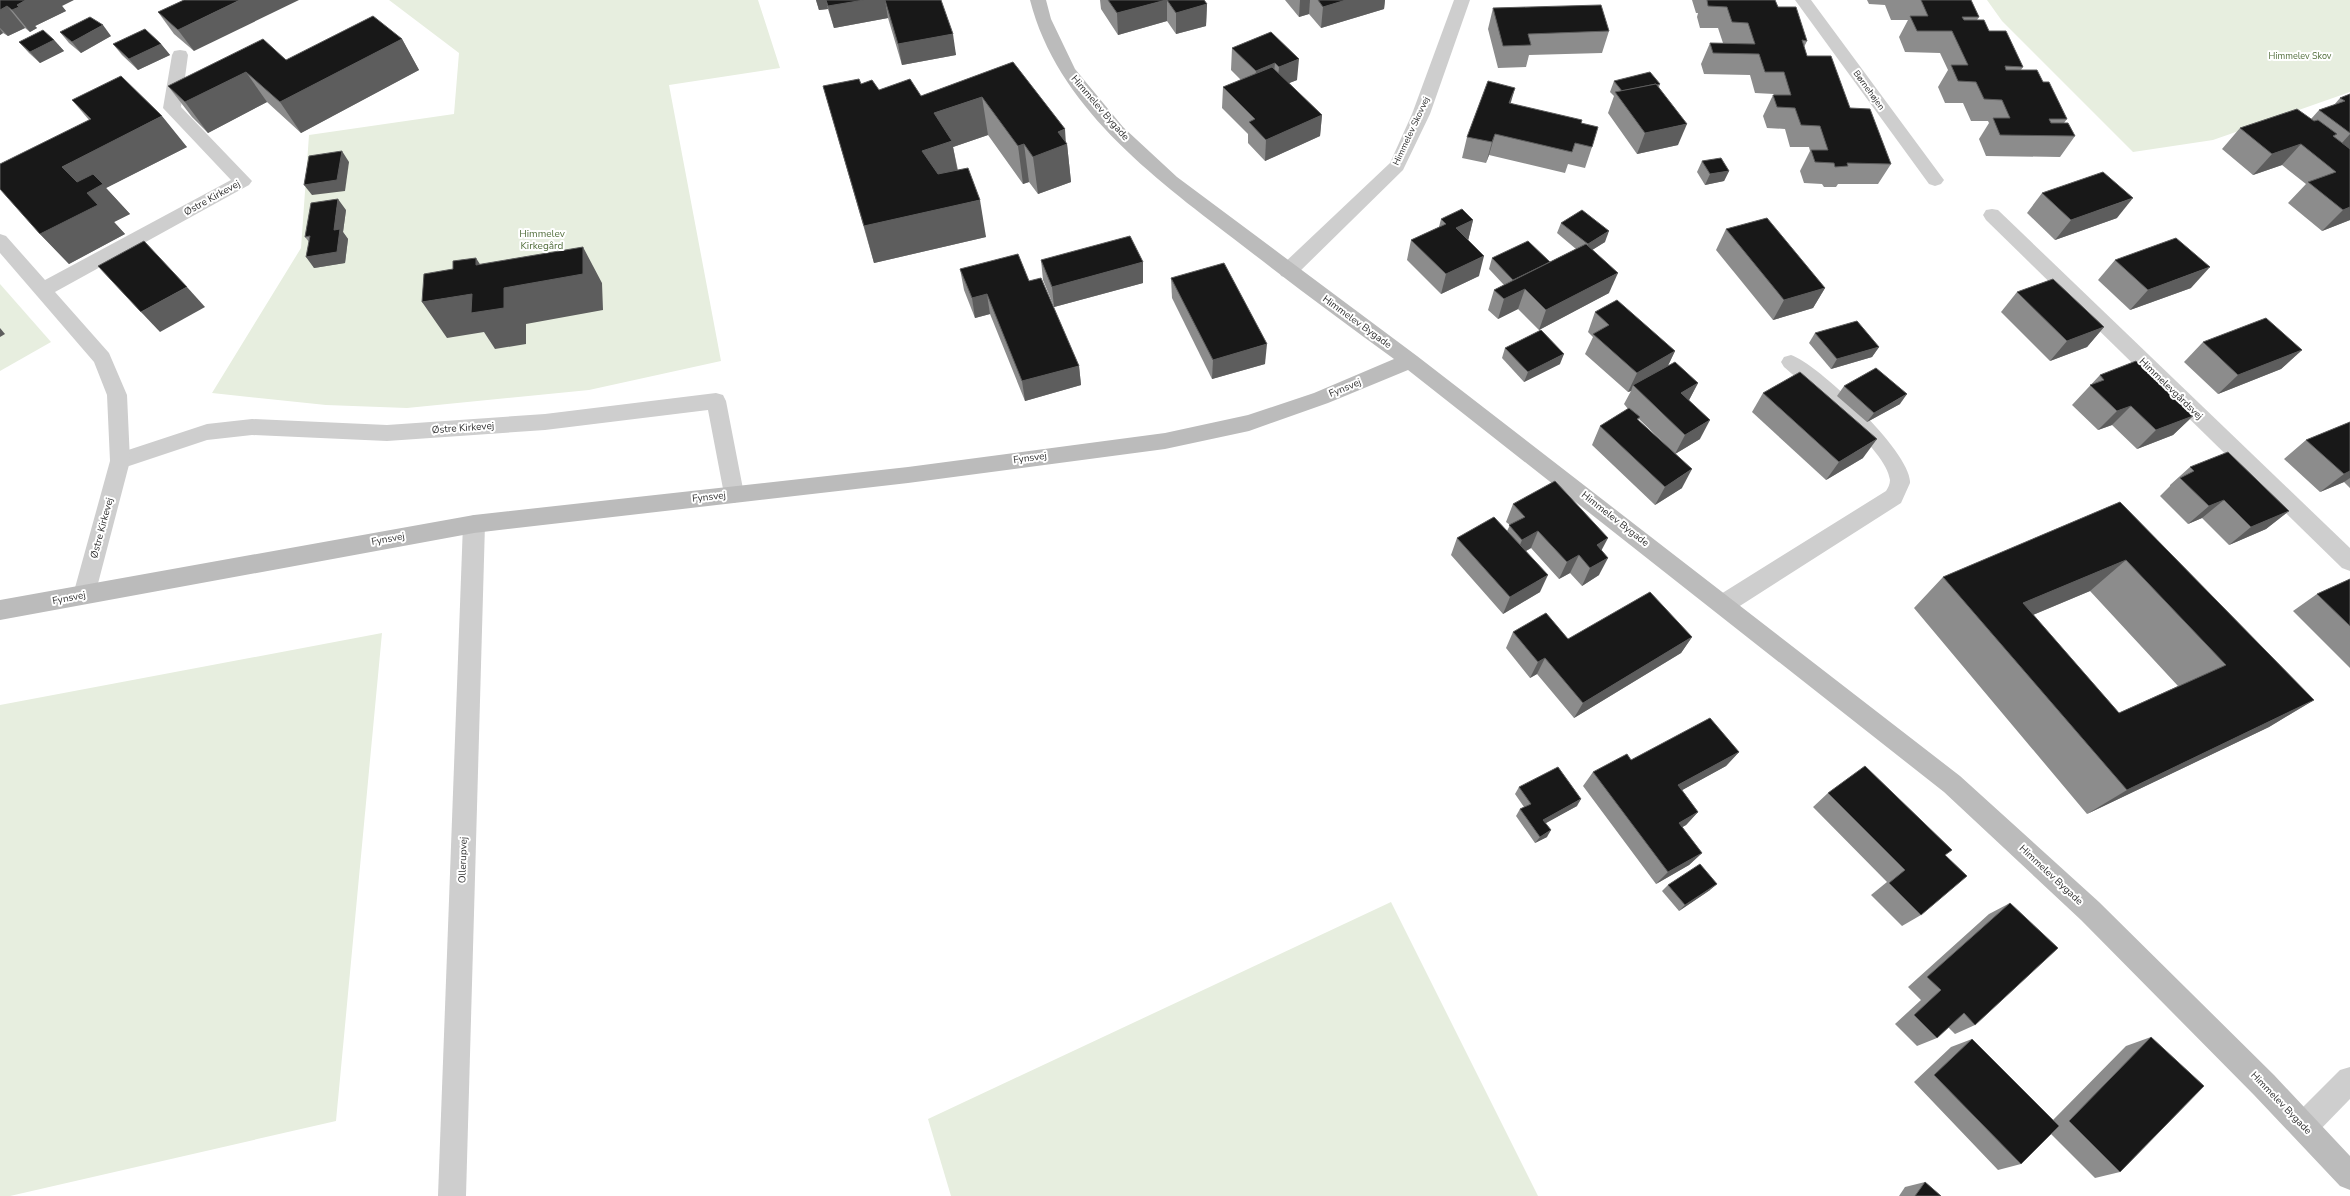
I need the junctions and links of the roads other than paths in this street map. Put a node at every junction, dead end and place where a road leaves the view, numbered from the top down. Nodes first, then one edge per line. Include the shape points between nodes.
1 (1038, 0) edge
2 (1462, 0) edge
3 (1802, 0) edge
4 (180, 54) dead end
5 (1935, 180) dead end
6 (1992, 215) dead end
7 (0, 241) edge
8 (1288, 271) junction
9 (43, 290) junction
10 (1410, 361) junction
11 (1791, 362) dead end
12 (120, 461) junction
13 (734, 494) junction
14 (474, 524) junction
15 (2350, 562) edge
16 (84, 595) junction
17 (1724, 604) junction
18 (0, 610) edge
19 (2350, 1080) edge
20 (2304, 1126) junction
21 (2350, 1176) edge
22 (452, 1196) edge

1 - 8 street, Himmelev Bygade via 1068,71 1117,131 1171,181
2 - 8 street, Himmelev Skovvej via 1420,114 1397,166
3 - 5 street, Børnehøjen
4 - 9 street, Østre Kirkevej via 172,108 243,181
6 - 15 street, Himmelevgårdsvej
7 - 9 street, Østre Kirkevej
8 - 10 street, Himmelev Bygade
9 - 12 street, Østre Kirkevej via 102,358 117,395
10 - 13 street, Fynsvej via 1277,414 1208,433 908,475
10 - 17 street, Himmelev Bygade
11 - 17 street via 1878,440 1893,457 1900,479 1894,496
12 - 13 street, Østre Kirkevej via 207,432 252,427 387,433 545,422 716,400
12 - 16 street, Østre Kirkevej
13 - 14 street, Fynsvej
14 - 16 street, Fynsvej
14 - 22 street, Ollerupvej
16 - 18 street, Fynsvej
17 - 20 street, Himmelev Bygade via 1952,784 2090,911
19 - 20 street
20 - 21 street, Himmelev Bygade

